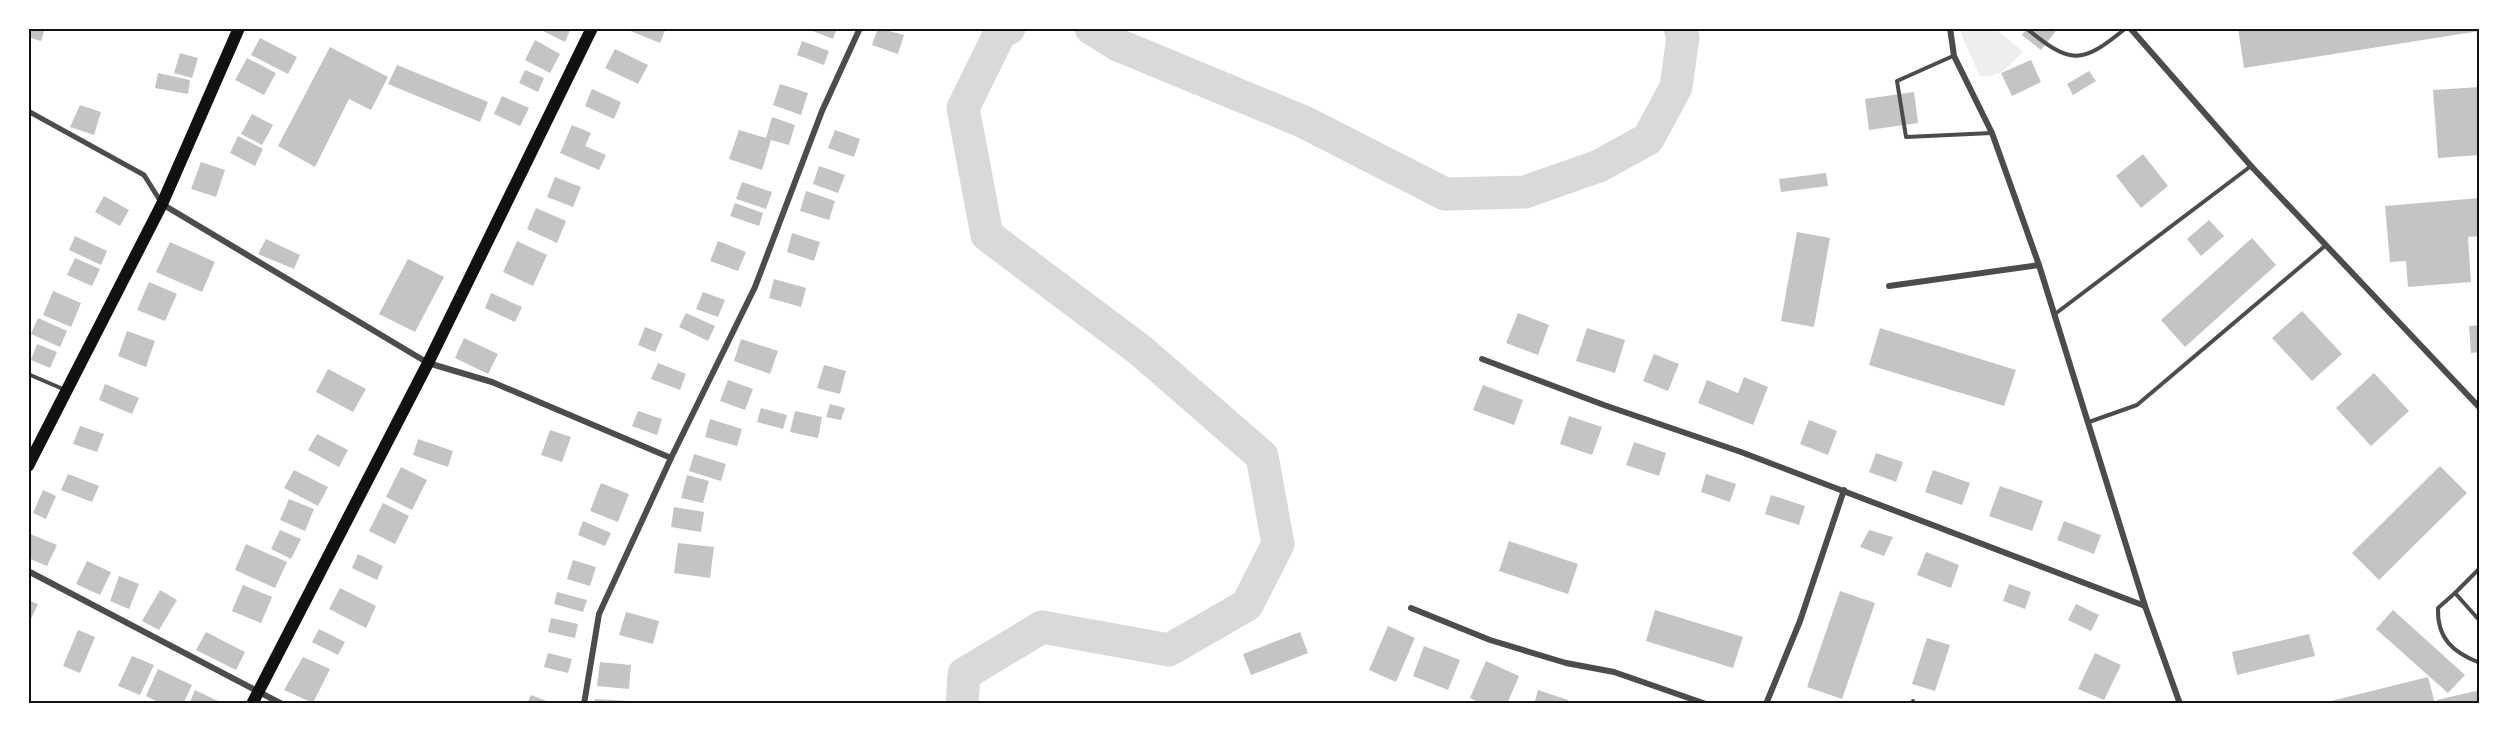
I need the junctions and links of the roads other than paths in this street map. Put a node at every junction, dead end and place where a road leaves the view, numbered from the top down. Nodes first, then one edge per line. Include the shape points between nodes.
1 (238, 28) edge
2 (592, 28) edge
3 (860, 28) edge
4 (1950, 28) edge
5 (2026, 28) edge
6 (2128, 28) edge
7 (1954, 56) junction
8 (28, 111) edge
9 (1992, 133) junction
10 (2251, 166) junction
11 (162, 204) junction
12 (2326, 245) junction
13 (2039, 265) junction
14 (1889, 286) dead end
15 (2055, 314) junction
16 (1482, 359) dead end
17 (428, 363) junction
18 (28, 374) edge
19 (67, 391) junction
20 (2480, 408) edge
21 (2089, 422) junction
22 (671, 458) junction
23 (28, 466) edge
24 (1844, 490) junction
25 (2480, 568) edge
26 (28, 571) edge
27 (2455, 593) junction
28 (2145, 606) junction
29 (1411, 608) dead end
30 (2480, 621) edge
31 (2480, 663) edge
32 (258, 691) junction
33 (252, 704) edge
34 (282, 704) edge
35 (584, 704) edge
36 (1706, 704) edge
37 (1766, 704) edge
38 (2180, 704) edge

1 - 11 main road
2 - 17 main road
3 - 22 street via 822,111 755,286
4 - 7 street
5 - 6 lane via 2053,50 2068,56 2089,54
6 - 10 street
7 - 9 street
7 - 9 lane via 1897,81 1906,137
8 - 11 street via 144,175
9 - 13 street
10 - 12 street
10 - 15 lane
11 - 17 street
11 - 19 main road
12 - 20 street
12 - 21 lane via 2137,405
13 - 14 street
13 - 15 street
15 - 21 street
16 - 24 street
17 - 22 street via 492,382
17 - 32 main road
18 - 19 lane
19 - 23 main road
21 - 28 street
22 - 35 street via 599,614
24 - 28 street
24 - 37 street via 1800,621
25 - 27 lane
26 - 32 street
27 - 30 lane
27 - 31 lane via 2438,608 2437,625 2450,647
28 - 38 street
29 - 36 street via 1490,640 1566,663 1614,672
32 - 33 main road
32 - 34 street

